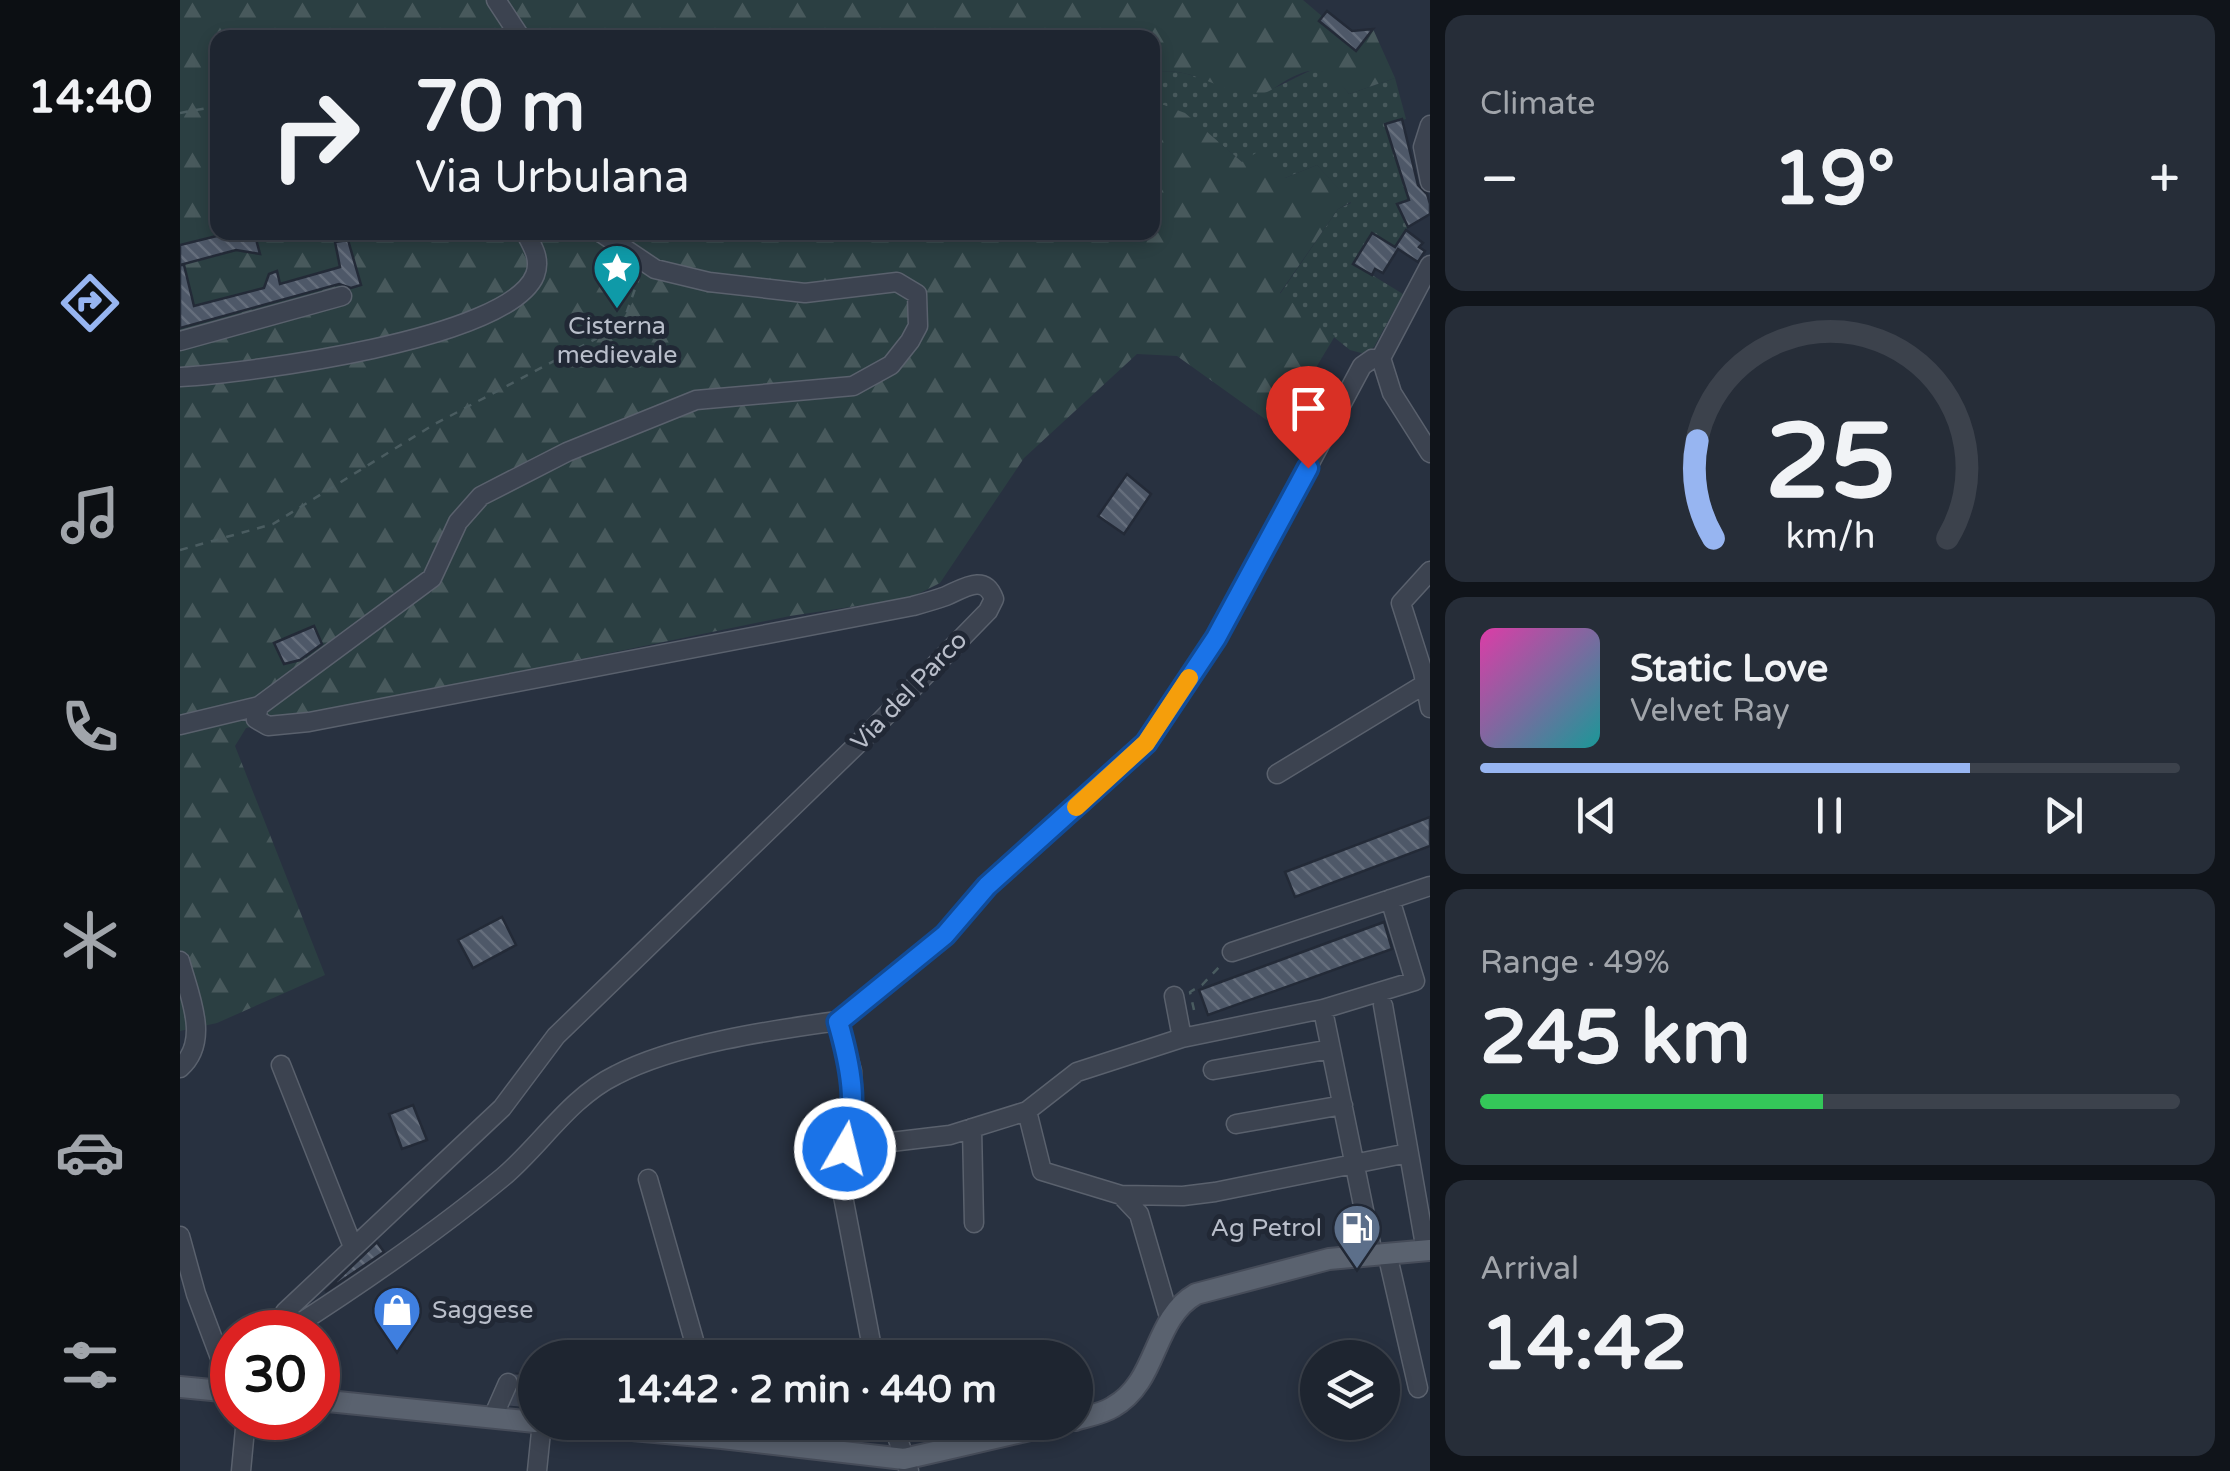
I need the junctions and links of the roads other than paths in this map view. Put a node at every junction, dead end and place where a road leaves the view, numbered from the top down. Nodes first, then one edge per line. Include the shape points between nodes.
1 (496, 0) edge
2 (515, 30) edge
3 (1430, 125) edge
4 (1430, 182) edge
5 (529, 240) edge
6 (612, 240) edge
7 (1430, 265) edge
8 (342, 296) dead end
9 (180, 342) edge
10 (1381, 358) junction
11 (180, 377) edge
12 (1430, 453) edge
13 (1430, 571) edge
14 (1426, 675) edge
15 (259, 706) junction
16 (1430, 708) edge
17 (180, 725) edge
18 (1277, 774) dead end
19 (1430, 886) edge
20 (1390, 900) junction
21 (1232, 952) road end
22 (180, 962) edge
23 (1174, 996) dead end
24 (1383, 1005) dead end
25 (1325, 1020) dead end
26 (838, 1022) junction
27 (1182, 1038) junction
28 (1331, 1048) junction
29 (280, 1065) dead end
30 (180, 1068) edge
31 (1212, 1070) dead end
32 (1343, 1106) junction
33 (1028, 1111) junction
34 (1236, 1124) dead end
35 (852, 1128) junction
36 (972, 1128) junction
37 (1408, 1153) junction
38 (1356, 1165) junction
39 (648, 1178) dead end
40 (1121, 1195) junction
41 (974, 1223) dead end
42 (180, 1236) edge
43 (353, 1247) junction
44 (1428, 1250) edge
45 (1380, 1254) junction
46 (287, 1310) edge
47 (319, 1310) edge
48 (1169, 1317) junction
49 (210, 1331) edge
50 (694, 1340) edge
51 (871, 1340) edge
52 (508, 1384) dead end
53 (180, 1387) edge
54 (1418, 1388) dead end
55 (210, 1390) edge
56 (340, 1400) edge
57 (1093, 1414) edge
58 (492, 1417) junction
59 (518, 1420) edge
60 (244, 1440) edge
61 (539, 1440) edge
62 (773, 1440) edge
63 (898, 1440) edge
64 (998, 1440) edge
65 (906, 1465) edge
66 (241, 1471) edge
67 (538, 1471) edge

1 - 2 street
3 - 4 street via 1424,146
5 - 11 street via 537,254 531,282 475,320 355,352
6 - 15 street via 655,269 709,282 805,293 896,282 917,294 918,326 890,366 853,386 696,400 567,452 481,496 458,522 432,578
7 - 10 street
8 - 9 street
10 - 12 street via 1392,393
10 - 26 street via 1362,366 1216,638 1146,743 987,886 945,935
13 - 14 street via 1402,603
14 - 16 street
14 - 18 street
15 - 17 street
15 - 43 street, Via del Parco via 256,719 268,726 310,722 913,606 970,584 980,583 994,599 867,736 556,1036 502,1108
19 - 20 street
20 - 21 street
20 - 27 street via 1415,982
22 - 30 street via 196,1020 192,1055
23 - 27 street
24 - 37 street
25 - 28 street
26 - 35 street via 852,1071
26 - 47 street via 764,1032 615,1075 574,1104 507,1174 395,1262
27 - 33 street via 1078,1072
28 - 31 street
28 - 32 street
29 - 43 street
32 - 34 street
32 - 38 street
33 - 36 street
33 - 40 street via 1042,1171
35 - 36 street via 892,1142
35 - 51 street via 838,1170
36 - 41 street
37 - 38 street
37 - 44 street
38 - 40 street via 1215,1192
38 - 45 street
39 - 50 street
40 - 48 street via 1140,1214
42 - 49 street
43 - 46 street, Via del Parco
44 - 45 main road
45 - 48 main road via 1285,1269 1196,1294
45 - 54 street
48 - 57 main road via 1140,1383 1113,1407
52 - 58 street
53 - 55 main road
56 - 58 main road
58 - 59 main road
60 - 66 street
61 - 67 street
62 - 65 main road
63 - 65 street
64 - 65 main road

